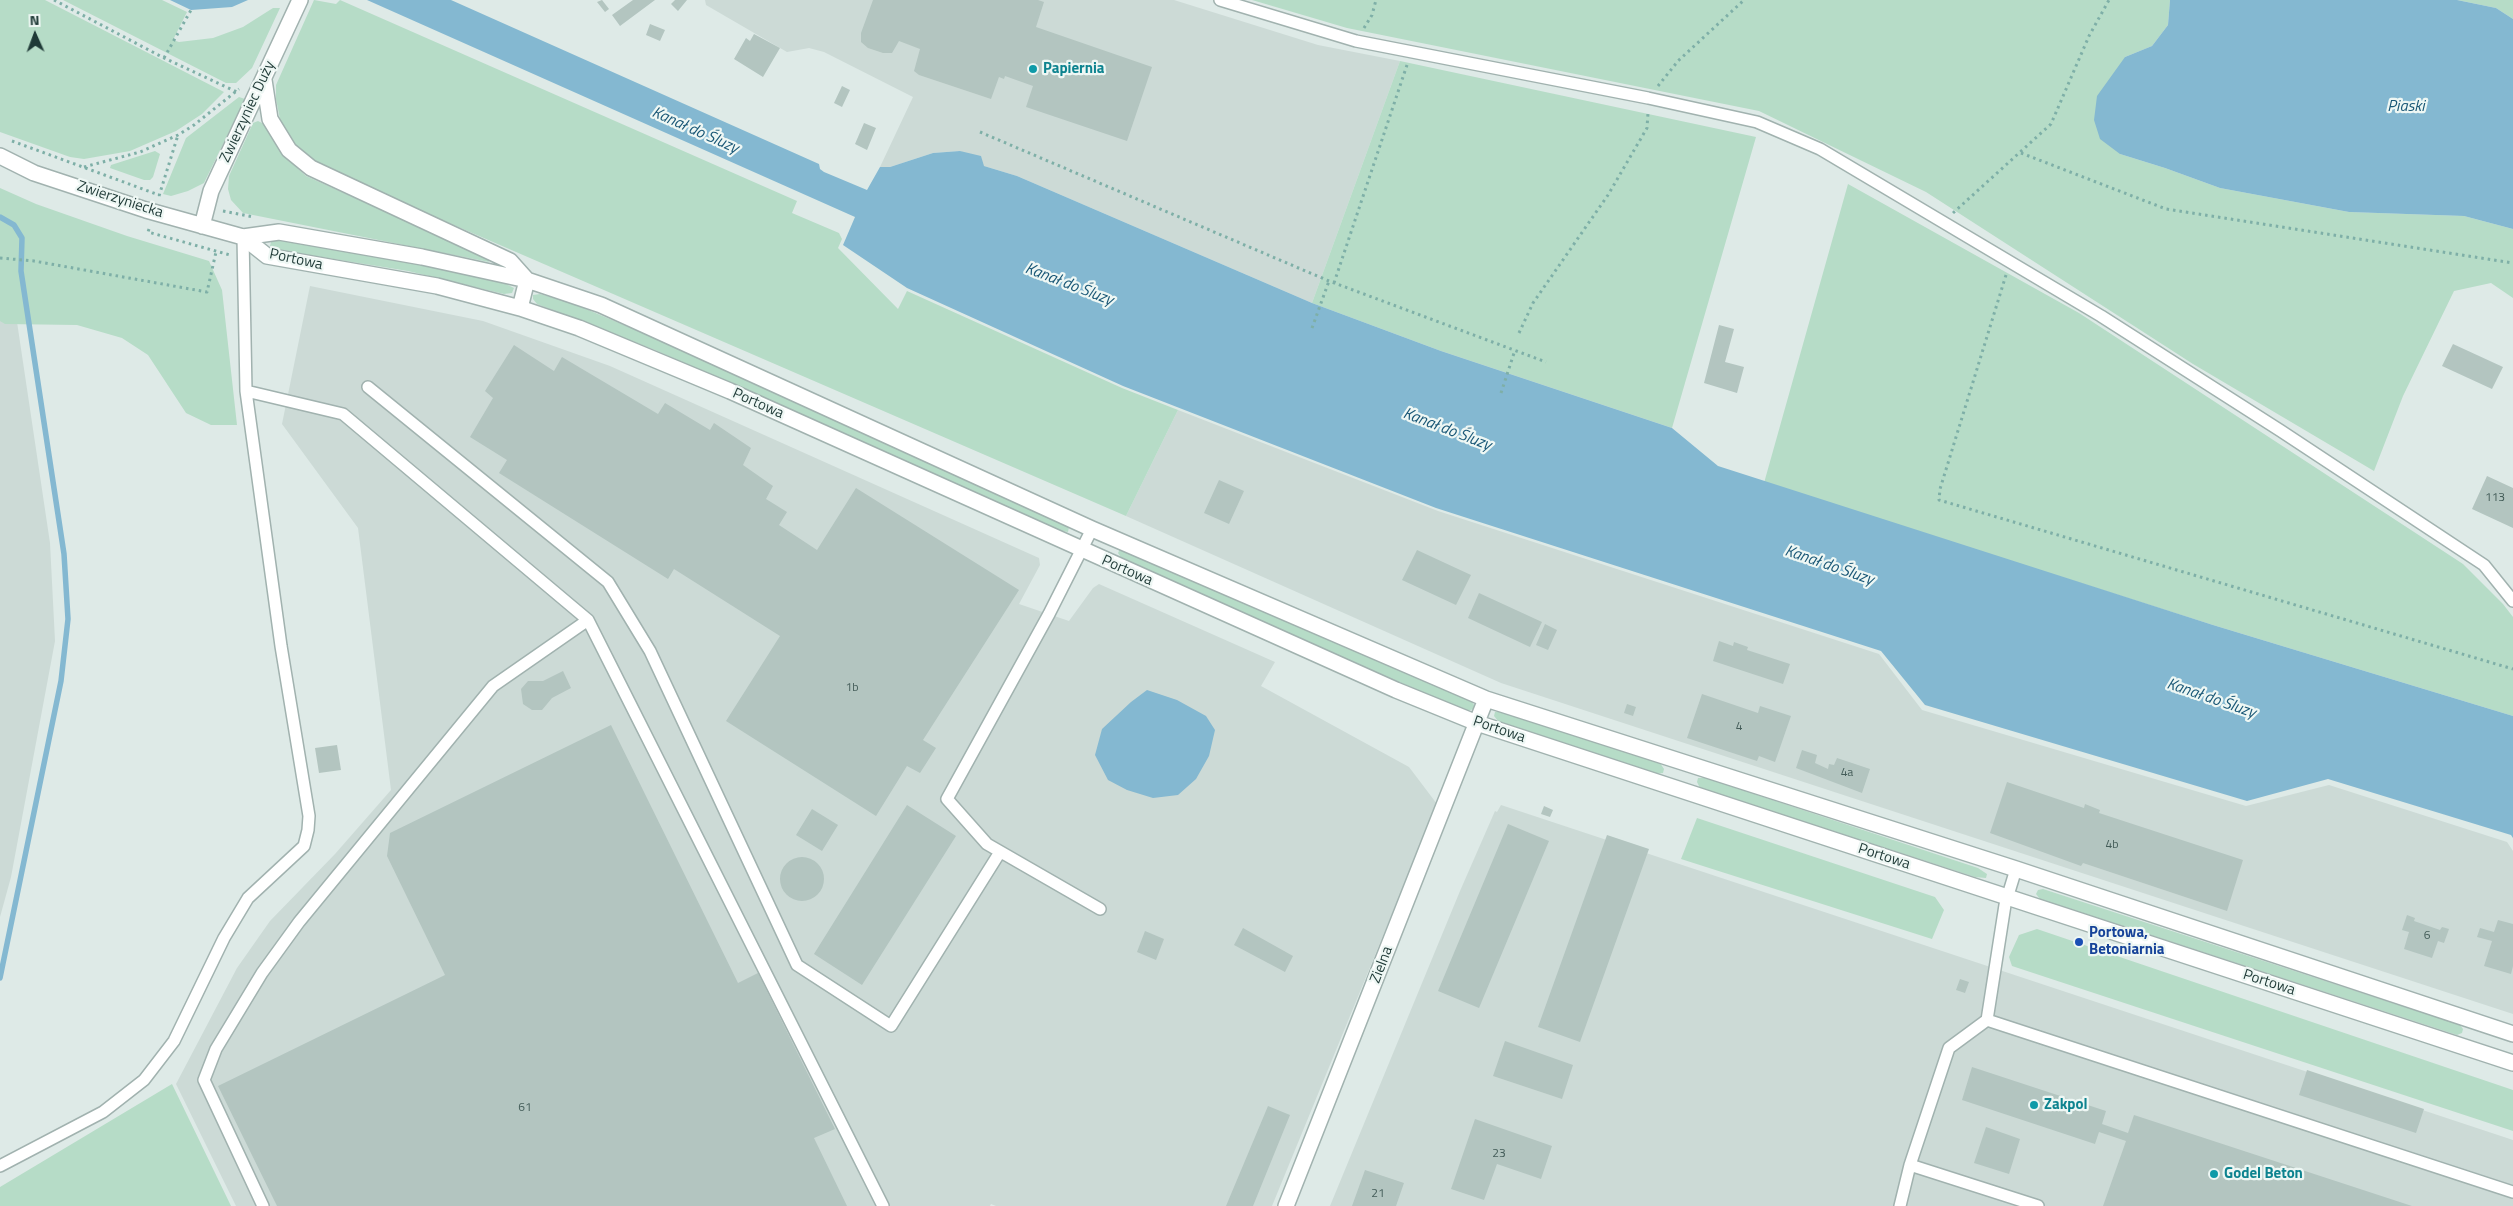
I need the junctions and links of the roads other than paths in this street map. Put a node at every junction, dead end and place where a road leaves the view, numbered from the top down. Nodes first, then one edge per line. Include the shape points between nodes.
1 (300, 0) edge
2 (1220, 0) edge
3 (264, 80) junction
4 (0, 156) edge
5 (202, 226) junction
6 (242, 237) junction
7 (527, 280) junction
8 (520, 308) junction
9 (368, 387) dead end
10 (246, 390) junction
11 (1092, 529) junction
12 (1082, 550) junction
13 (2513, 601) edge
14 (588, 620) junction
15 (1486, 699) junction
16 (1477, 723) junction
17 (1683, 763) junction
18 (1675, 788) junction
19 (1000, 852) junction
20 (2016, 869) junction
21 (2008, 898) junction
22 (1100, 909) dead end
23 (1987, 1020) junction
24 (2489, 1026) junction
25 (2513, 1034) edge
26 (2480, 1052) junction
27 (2513, 1062) edge
28 (1910, 1165) junction
29 (0, 1166) edge
30 (2513, 1192) edge
31 (263, 1206) edge
32 (883, 1206) edge
33 (1286, 1206) edge
34 (1900, 1206) edge
35 (2038, 1206) edge

1 - 3 street, Zwierzyniec Duży
2 - 13 lane via 1356,41 1757,122 1820,149 2101,316 2484,565
3 - 5 street, Zwierzyniec Duży via 211,191
3 - 7 street via 270,119 278,135 289,150 311,168 510,261
4 - 5 street, Zwierzyniecka via 34,173
5 - 6 street, Zwierzyniecka
6 - 7 street, Portowa via 279,232 422,257
6 - 8 street, Portowa via 267,256 437,286
6 - 10 lane
7 - 8 street
7 - 11 street, Portowa via 601,305
8 - 12 street, Portowa via 579,328 730,391
9 - 19 lane via 608,582 650,651 797,965 891,1026
10 - 14 lane via 343,414
10 - 29 lane via 309,816 304,846 248,898 224,938 174,1041 144,1080 104,1112
11 - 12 lane
11 - 15 street, Portowa
12 - 16 street, Portowa
12 - 19 lane via 947,799 987,844
14 - 31 lane via 493,686 299,922 262,973 216,1049 204,1080
14 - 32 lane
15 - 16 street, Zielna
15 - 17 street, Portowa
16 - 18 street, Portowa
16 - 33 street, Zielna
17 - 18 street
17 - 20 street, Portowa
18 - 21 street, Portowa
19 - 22 lane
20 - 21 lane
20 - 24 street, Portowa
21 - 23 lane
21 - 26 street, Portowa
23 - 28 lane via 1949,1048
23 - 30 lane
24 - 25 street, Portowa
24 - 26 street
26 - 27 street, Portowa
28 - 34 lane
28 - 35 lane

